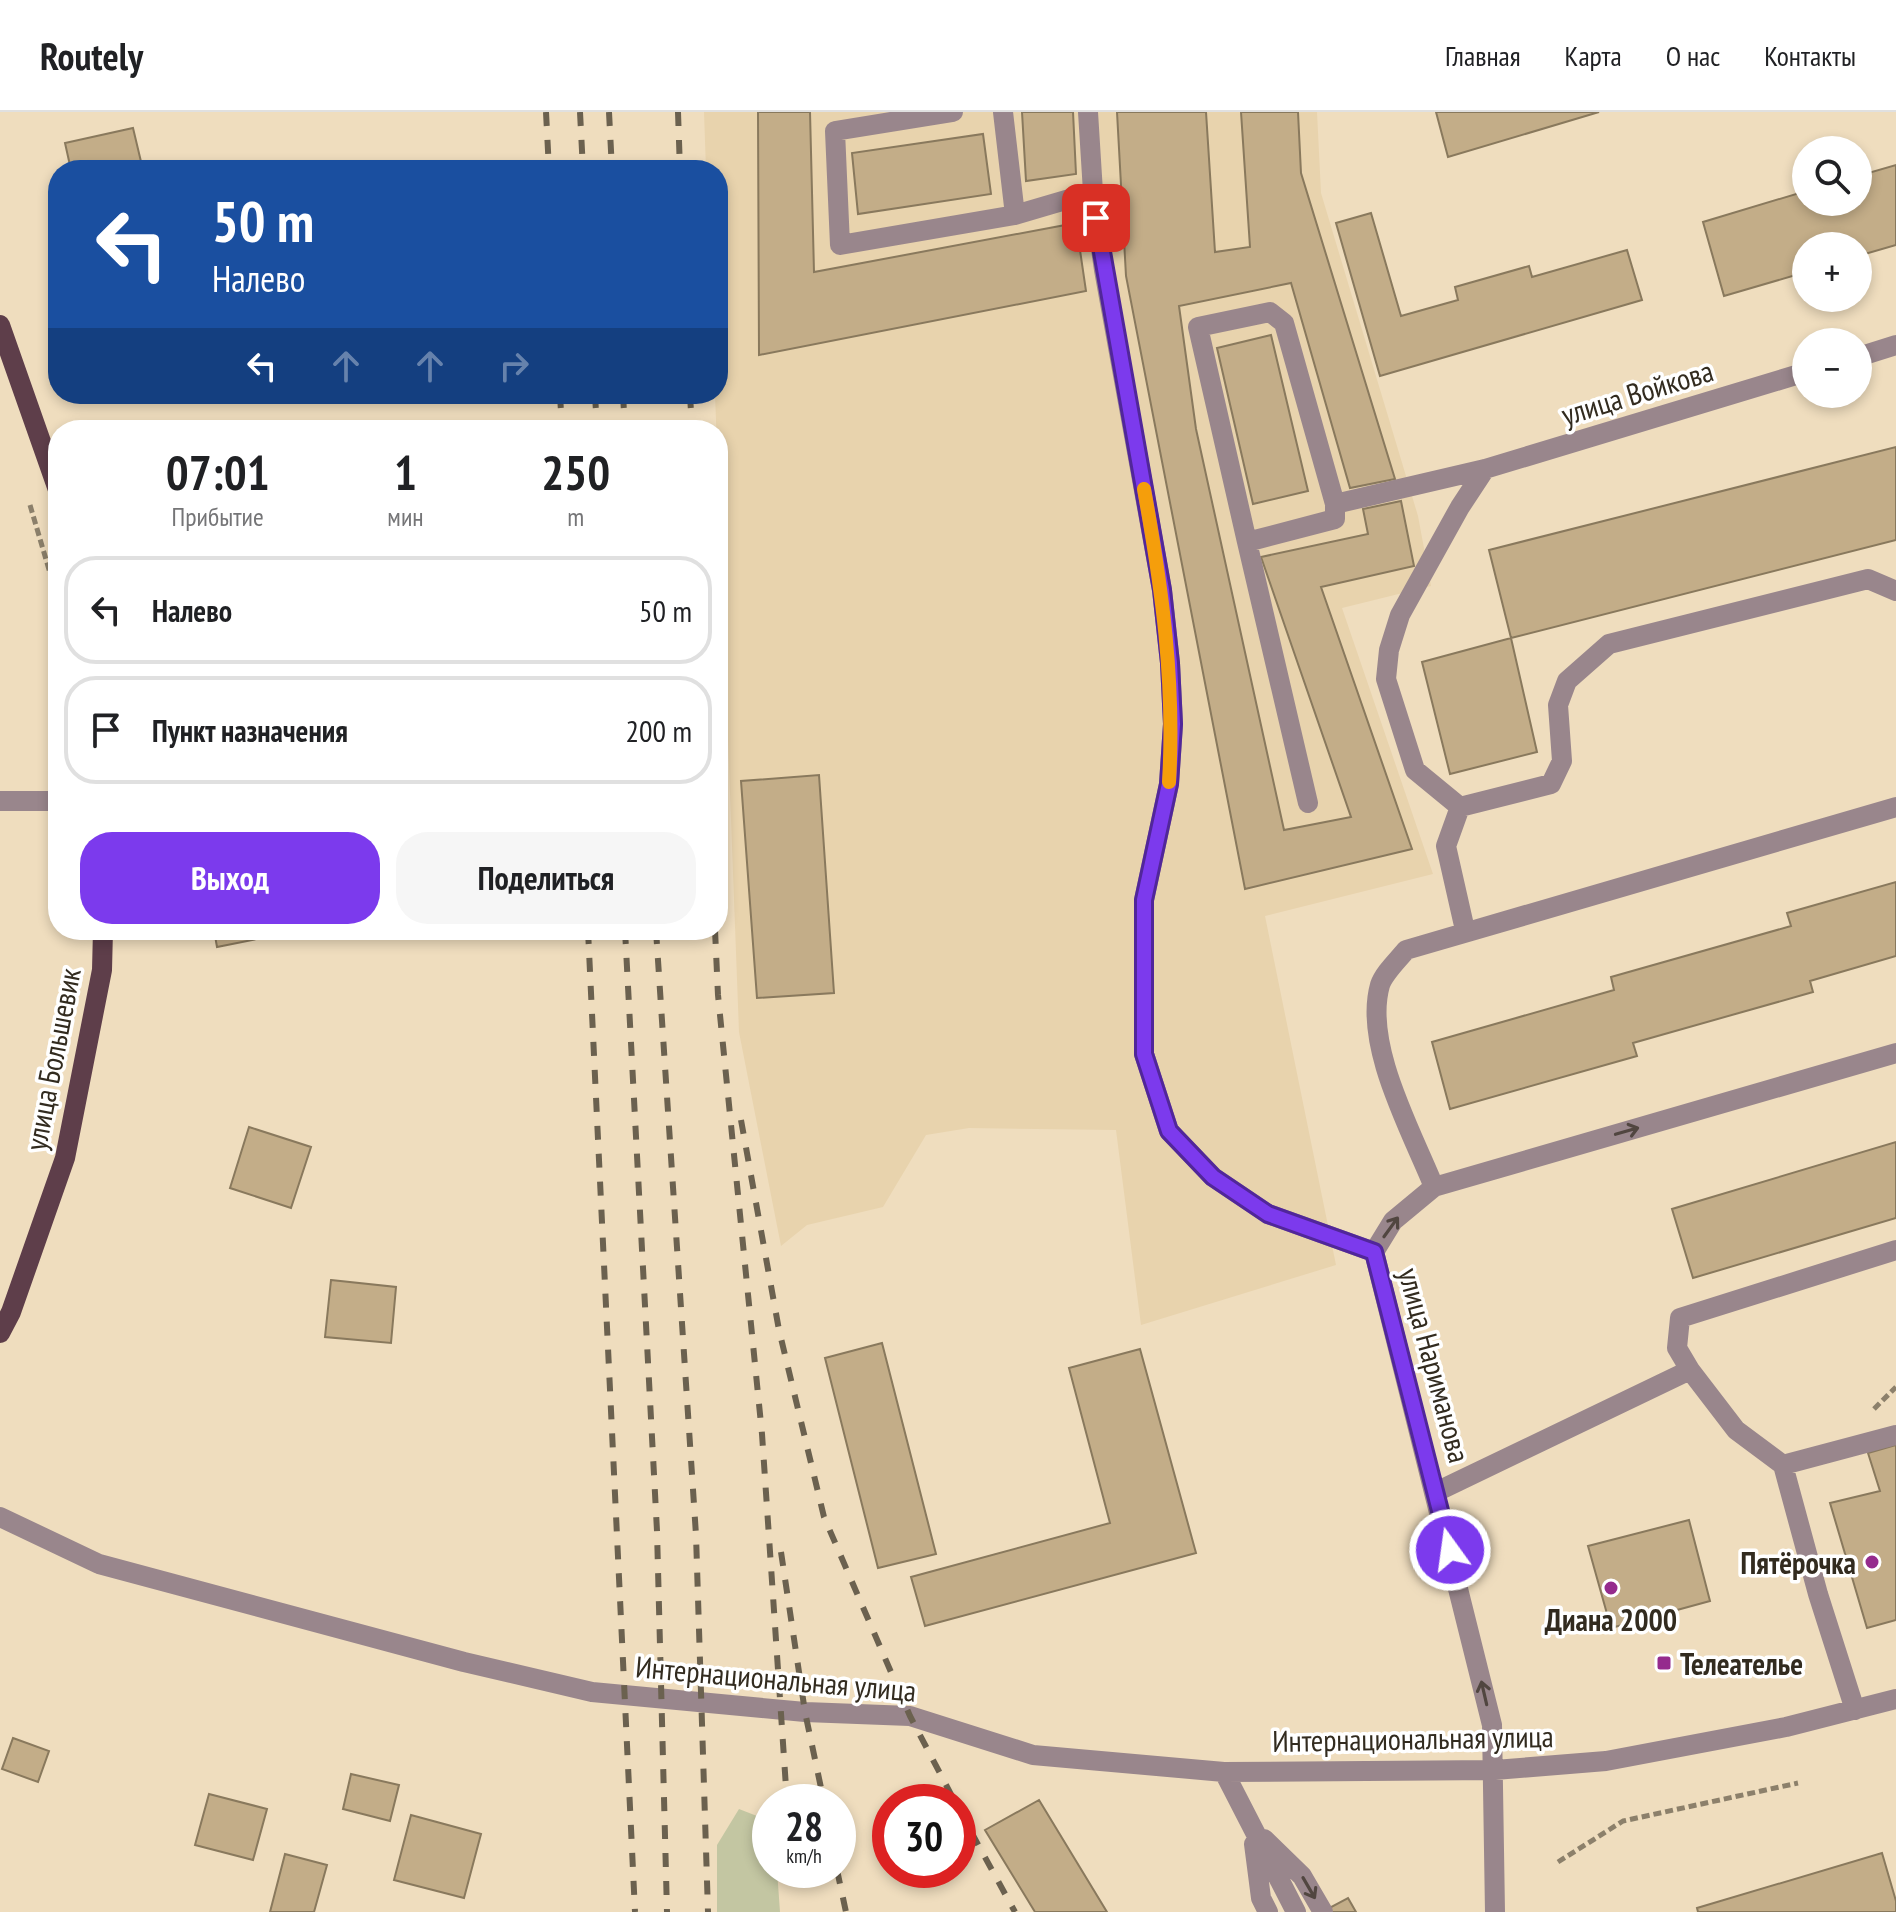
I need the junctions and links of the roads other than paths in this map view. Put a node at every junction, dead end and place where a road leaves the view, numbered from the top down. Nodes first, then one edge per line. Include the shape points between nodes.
1 (953, 112) edge
2 (1003, 112) edge
3 (1088, 112) edge
4 (1093, 192) junction
5 (1015, 215) junction
6 (0, 325) edge
7 (1896, 345) edge
8 (1872, 353) edge
9 (1792, 376) edge
10 (48, 462) edge
11 (1485, 469) junction
12 (1335, 504) junction
13 (1247, 542) junction
14 (1896, 591) edge
15 (0, 801) edge
16 (48, 801) edge
17 (1308, 803) dead end
18 (1460, 807) junction
19 (1896, 807) edge
20 (1465, 930) junction
21 (103, 940) edge
22 (1896, 1053) edge
23 (1434, 1187) junction
24 (1896, 1250) edge
25 (1374, 1252) junction
26 (0, 1333) edge
27 (1690, 1370) junction
28 (1896, 1435) edge
29 (1783, 1465) junction
30 (1436, 1492) junction
31 (0, 1517) edge
32 (1896, 1699) edge
33 (1855, 1710) junction
34 (1495, 1770) junction
35 (1224, 1772) junction
36 (1252, 1828) junction
37 (1268, 1912) edge
38 (1296, 1912) edge
39 (1323, 1912) edge
40 (1495, 1912) edge

1 - 5 street via 835,131 840,245
2 - 5 street
3 - 4 street
4 - 5 street
4 - 25 street via 1170,663 1169,784 1144,900 1144,1054 1169,1131 1213,1177 1268,1214
6 - 10 main road
7 - 8 street
9 - 11 street, улица Войкова
11 - 12 street, улица Войкова
11 - 18 street via 1400,615 1386,679 1415,770
12 - 13 street via 1335,519
12 - 13 street via 1284,323 1270,312 1198,327
13 - 17 street
14 - 18 street via 1868,579 1609,644 1567,681 1558,705 1562,761 1551,784
15 - 16 street
18 - 20 street via 1446,846
19 - 20 street
20 - 23 street via 1406,950 1380,983 1376,1028
21 - 26 main road, улица Большевик via 102,970 65,1158
23 -> 22 street, улица Нариманова
25 -> 23 street, улица Нариманова via 1393,1221
24 - 27 street via 1680,1318 1677,1348
25 - 30 street, улица Нариманова
27 - 29 street via 1736,1430
27 - 30 street
28 - 29 street
29 - 33 street
34 -> 30 street, улица Нариманова via 1492,1725
31 - 35 street, Интернациональная улица via 99,1564 592,1692 910,1716 1033,1755
32 - 33 street, Интернациональная улица
33 - 34 street, Интернациональная улица via 1606,1761
34 - 35 street, Интернациональная улица
34 - 40 street, улица Нариманова
35 - 36 street
36 - 37 street via 1261,1898
36 - 38 street
36 -> 39 street via 1302,1876

